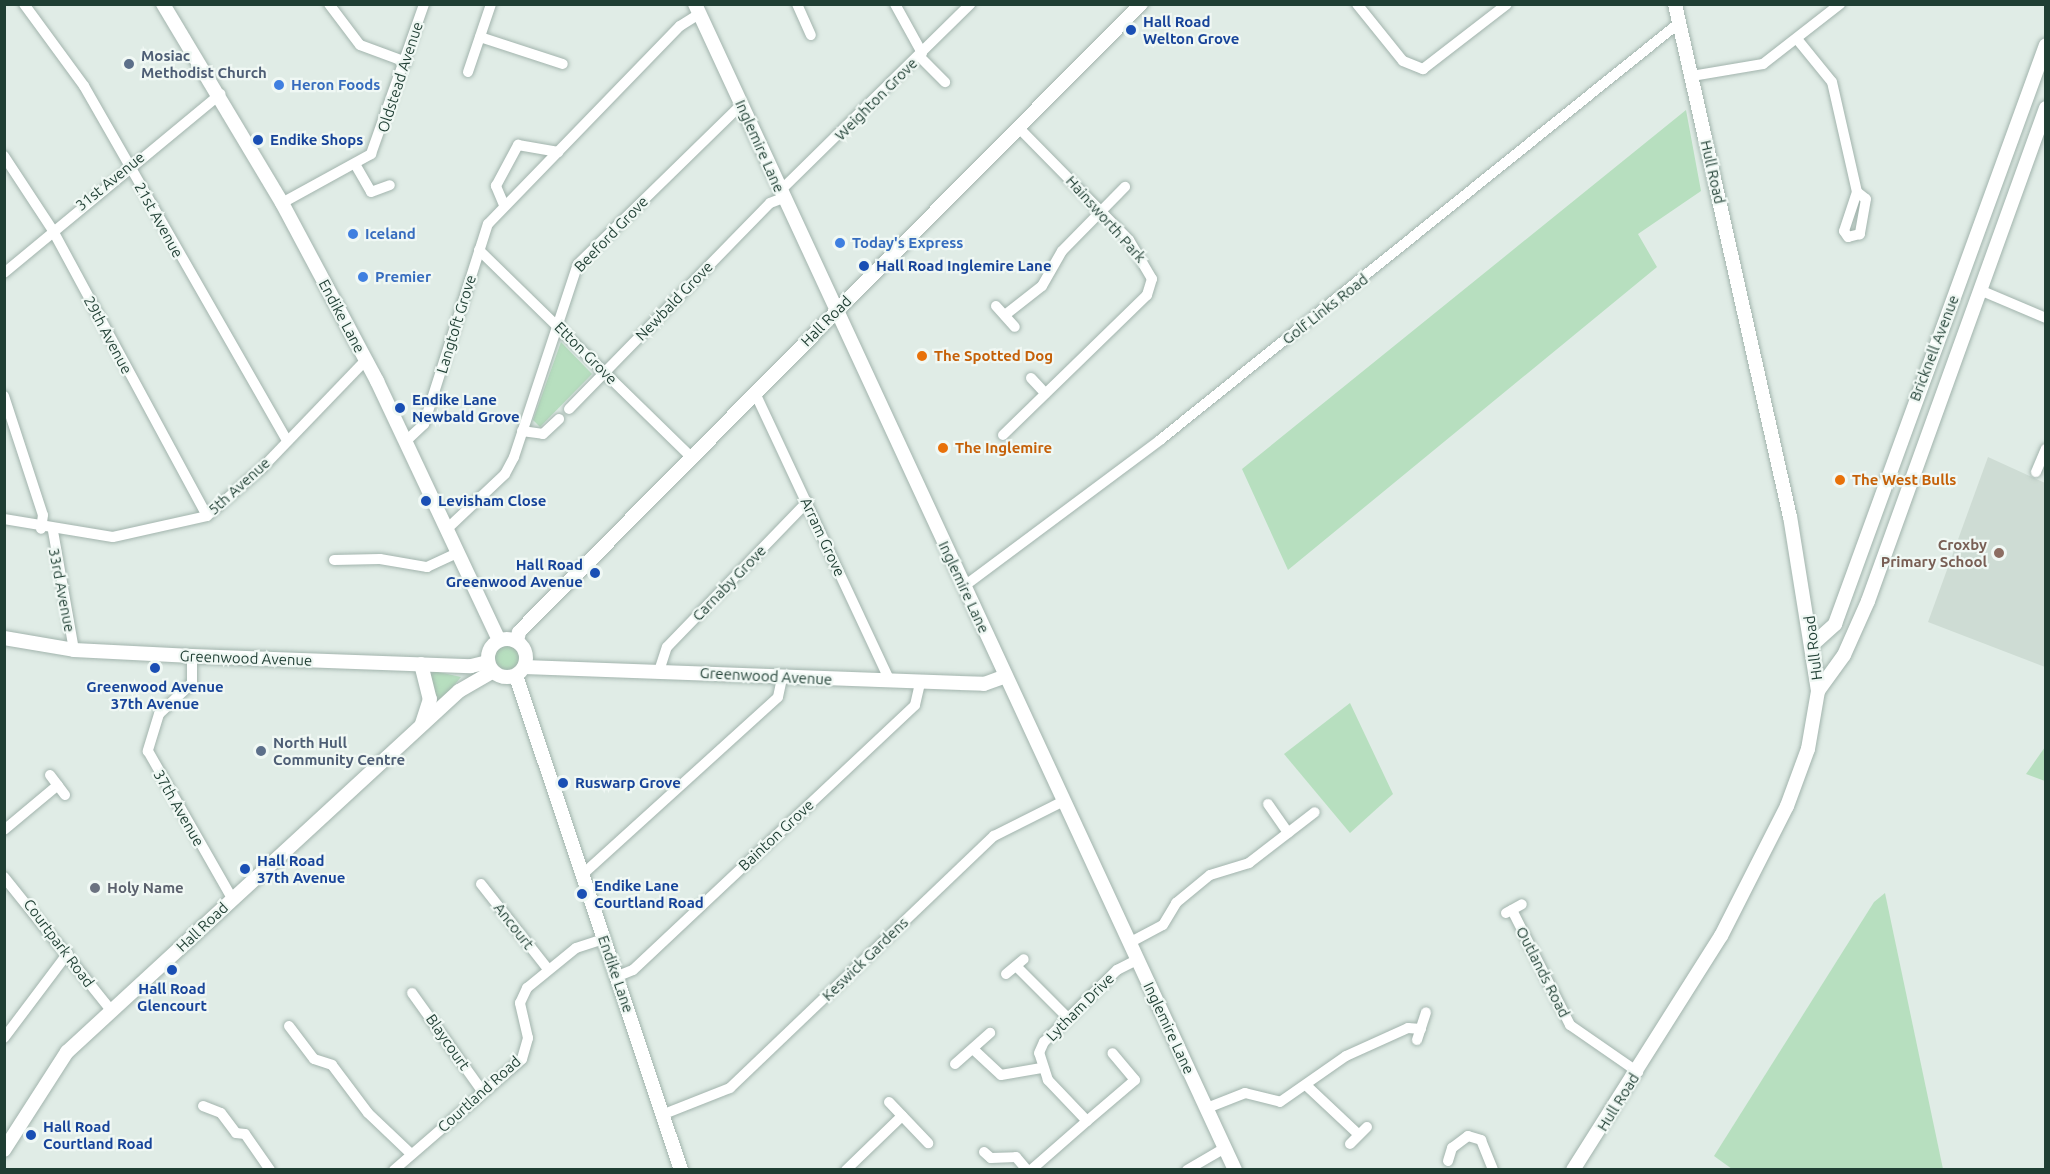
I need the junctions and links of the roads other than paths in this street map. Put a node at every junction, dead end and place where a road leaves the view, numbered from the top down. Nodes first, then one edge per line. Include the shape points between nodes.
1 (24, 4) edge
2 (163, 4) edge
3 (329, 4) edge
4 (424, 4) edge
5 (490, 4) edge
6 (796, 4) edge
7 (896, 4) edge
8 (970, 4) edge
9 (1141, 4) edge
10 (1357, 4) edge
11 (1507, 4) edge
12 (1675, 4) edge
13 (1840, 4) edge
14 (697, 9) edge
15 (1679, 23) junction
16 (811, 35) dead end
17 (480, 37) junction
18 (1797, 39) junction
19 (2046, 45) edge
20 (920, 54) junction
21 (406, 62) junction
22 (557, 66) dead end
23 (468, 72) dead end
24 (1692, 76) junction
25 (945, 82) dead end
26 (220, 94) junction
27 (741, 105) junction
28 (2046, 108) edge
29 (1019, 128) junction
30 (558, 152) junction
31 (4, 156) edge
32 (355, 164) junction
33 (129, 166) junction
34 (390, 185) dead end
35 (1125, 187) dead end
36 (1857, 192) dead end
37 (781, 194) junction
38 (282, 203) junction
39 (504, 205) junction
40 (1101, 210) junction
41 (52, 229) junction
42 (479, 250) junction
43 (4, 273) edge
44 (1980, 290) junction
45 (996, 306) dead end
46 (837, 309) junction
47 (1005, 315) junction
48 (2046, 318) edge
49 (556, 323) junction
50 (1015, 327) dead end
51 (366, 360) junction
52 (605, 372) junction
53 (1031, 378) dead end
54 (755, 393) junction
55 (1045, 393) junction
56 (4, 396) edge
57 (569, 410) dead end
58 (8, 416) edge
59 (559, 419) dead end
60 (522, 430) junction
61 (1003, 435) dead end
62 (287, 441) junction
63 (406, 441) junction
64 (2046, 449) edge
65 (692, 458) junction
66 (2040, 468) edge
67 (807, 502) junction
68 (207, 516) junction
69 (4, 519) edge
70 (449, 527) junction
71 (47, 530) junction
72 (459, 552) junction
73 (334, 560) dead end
74 (963, 587) junction
75 (4, 638) edge
76 (499, 640) junction
77 (517, 641) junction
78 (1813, 644) junction
79 (74, 650) junction
80 (192, 656) junction
81 (421, 664) junction
82 (491, 666) junction
83 (520, 671) junction
84 (659, 671) junction
85 (1006, 676) junction
86 (782, 678) junction
87 (890, 681) junction
88 (920, 682) junction
89 (1818, 691) junction
90 (422, 724) junction
91 (50, 774) dead end
92 (58, 785) junction
93 (65, 795) dead end
94 (1064, 801) junction
95 (1268, 804) dead end
96 (1315, 812) dead end
97 (4, 830) edge
98 (1288, 833) junction
99 (583, 874) junction
100 (4, 877) edge
101 (481, 884) dead end
102 (232, 898) junction
103 (1513, 909) dead end
104 (604, 939) junction
105 (1129, 943) junction
106 (68, 953) junction
107 (1137, 960) junction
108 (548, 969) junction
109 (1006, 974) dead end
110 (618, 975) junction
111 (412, 993) dead end
112 (111, 1010) junction
113 (1426, 1012) dead end
114 (1068, 1018) junction
115 (289, 1026) dead end
116 (990, 1033) dead end
117 (4, 1038) edge
118 (972, 1049) junction
119 (1112, 1053) dead end
120 (955, 1064) dead end
121 (1041, 1068) junction
122 (1638, 1072) junction
123 (1308, 1087) junction
124 (483, 1092) junction
125 (889, 1101) dead end
126 (203, 1106) dead end
127 (1207, 1108) junction
128 (664, 1114) junction
129 (902, 1116) junction
130 (1087, 1121) junction
131 (928, 1143) dead end
132 (1350, 1144) dead end
133 (1225, 1148) junction
134 (4, 1150) edge
135 (984, 1152) dead end
136 (411, 1154) junction
137 (1448, 1161) dead end
138 (270, 1170) edge
139 (394, 1170) edge
140 (681, 1170) edge
141 (846, 1170) edge
142 (1029, 1170) edge
143 (1187, 1170) edge
144 (1235, 1170) edge
145 (1493, 1170) edge
146 (1573, 1170) edge

1 - 33 street, 21st Avenue via 84,86
2 - 26 street, Endike Lane
3 - 21 street via 360,45
4 - 21 street, Oldstead Avenue
5 - 17 street
6 - 16 street
7 - 20 street
8 - 20 street, Weighton Grove
9 - 29 street, Hall Road
10 - 11 street via 1403,61 1423,69
12 - 15 street, Hull Road
13 - 18 street
14 - 27 street, Inglemire Lane
14 - 30 street, Langtoft Grove
15 - 24 street, Hull Road
15 - 74 street, Golf Links Road via 1178,425
17 - 22 street
17 - 23 street
18 - 24 street via 1763,64
18 - 36 street via 1832,82
19 - 78 street, Bricknell Avenue via 1835,624
20 - 25 street
20 - 37 street, Weighton Grove
21 - 32 street, Oldstead Avenue via 378,143
24 - 78 street, Hull Road
26 - 33 street, 31st Avenue
26 - 38 street, Endike Lane
27 - 37 street, Inglemire Lane
27 - 49 street, Beeford Grove via 578,264
28 - 44 street, Bricknell Avenue
29 - 40 street, Hainsworth Park
29 - 46 street, Hall Road
30 - 39 street, Langtoft Grove
30 - 39 street via 518,145 496,186
31 - 41 street, 29th Avenue
32 - 34 street via 370,192
32 - 38 street, Oldstead Avenue
33 - 41 street, 31st Avenue
33 - 62 street, 21st Avenue
35 - 40 street
37 - 46 street, Inglemire Lane
37 - 52 street, Newbald Grove
38 - 51 street, Endike Lane
39 - 42 street, Langtoft Grove via 488,224
40 - 47 street via 1062,251 1042,286
40 - 55 street, Hainsworth Park via 1147,263 1152,279 1147,295
41 - 43 street, 31st Avenue
41 - 68 street, 29th Avenue
42 - 49 street, Etton Grove
42 - 63 street, Langtoft Grove via 424,424
44 - 48 street
44 - 89 street, Bricknell Avenue via 1868,601 1844,655
45 - 47 street
46 - 54 street, Hall Road
46 - 74 street, Inglemire Lane
47 - 50 street
49 - 52 street, Etton Grove
49 - 60 street, Beeford Grove
51 - 62 street, 5th Avenue
51 - 63 street, Endike Lane
52 - 57 street, Newbald Grove
52 - 65 street, Etton Grove
53 - 55 street
54 - 65 street, Hall Road
54 - 67 street, Arram Grove
55 - 61 street, Hainsworth Park
56 - 58 street, 33rd Avenue
58 - 71 street, 33rd Avenue
59 - 60 street via 543,434
60 - 70 street via 505,474
62 - 68 street, 5th Avenue
63 - 70 street, Endike Lane
64 - 66 street
65 - 77 street, Hall Road via 519,632
67 - 84 street, Carnaby Grove via 668,648
67 - 87 street, Arram Grove
68 - 71 street, 5th Avenue via 113,537
69 - 71 street, 5th Avenue
70 - 72 street, Endike Lane
71 - 79 street, 33rd Avenue
72 - 73 street via 427,567 380,559
72 - 76 street, Endike Lane
74 - 85 street, Inglemire Lane
75 - 79 street, Greenwood Avenue
76 - 77 street
76 - 82 street
77 - 83 street, Endike Lane via 527,657
78 - 89 street, Hull Road
79 - 80 street, Greenwood Avenue
80 - 81 street, Greenwood Avenue
80 - 102 street, 37th Avenue via 192,683 159,714 148,751
81 - 82 street, Greenwood Avenue
81 - 90 street via 430,699
82 - 83 street, Greenwood Avenue
82 - 90 street, Hall Road
83 - 84 street, Greenwood Avenue
83 - 99 street, Endike Lane
84 - 86 street, Greenwood Avenue
85 - 88 street, Greenwood Avenue via 984,684
85 - 94 street, Inglemire Lane
86 - 87 street, Greenwood Avenue
86 - 99 street via 778,697 596,868
87 - 88 street, Greenwood Avenue
88 - 110 street, Bainton Grove via 915,705 633,970
89 - 122 street, Hull Road via 1808,748 1786,806 1721,936
90 - 102 street, Hall Road
91 - 92 street
92 - 93 street
92 - 97 street
94 - 105 street, Inglemire Lane
94 - 128 street, Keswick Gardens via 994,836 730,1088
95 - 98 street
96 - 98 street
98 - 105 street via 1249,863 1226,866 1210,875 1176,903 1163,925
99 - 104 street, Endike Lane
100 - 106 street, Courtpark Road
101 - 108 street, Ancourt
102 - 112 street, Hall Road
103 - 122 street, Outlands Road via 1570,1025
104 - 108 street, Courtland Road via 576,948
104 - 110 street, Endike Lane
105 - 107 street, Inglemire Lane
106 - 112 street, Courtpark Road
106 - 117 street
107 - 114 street, Lytham Drive via 1117,970
107 - 127 street, Inglemire Lane
108 - 124 street, Courtland Road via 527,988 520,1003 528,1038 522,1059
109 - 114 street via 1021,963
110 - 128 street, Endike Lane
111 - 124 street, Blaycourt
112 - 134 street, Hall Road via 67,1052
113 - 123 street via 1419,1034 1408,1028 1346,1056
114 - 121 street, Lytham Drive via 1044,1042
115 - 136 street via 314,1059 332,1065 368,1113
116 - 118 street
118 - 120 street
118 - 121 street via 1001,1075
119 - 130 street via 1135,1080
121 - 130 street
122 - 146 street, Hull Road
123 - 127 street via 1280,1102 1245,1093
123 - 132 street via 1362,1130
124 - 136 street, Courtland Road
125 - 129 street
126 - 138 street via 221,1113 236,1133 245,1134
127 - 133 street, Inglemire Lane
128 - 140 street, Endike Lane
129 - 131 street
129 - 141 street
130 - 142 street
133 - 143 street
133 - 144 street, Inglemire Lane
135 - 142 street via 991,1158 1016,1157
136 - 139 street, Courtland Road
137 - 145 street via 1452,1148 1468,1136 1481,1140

